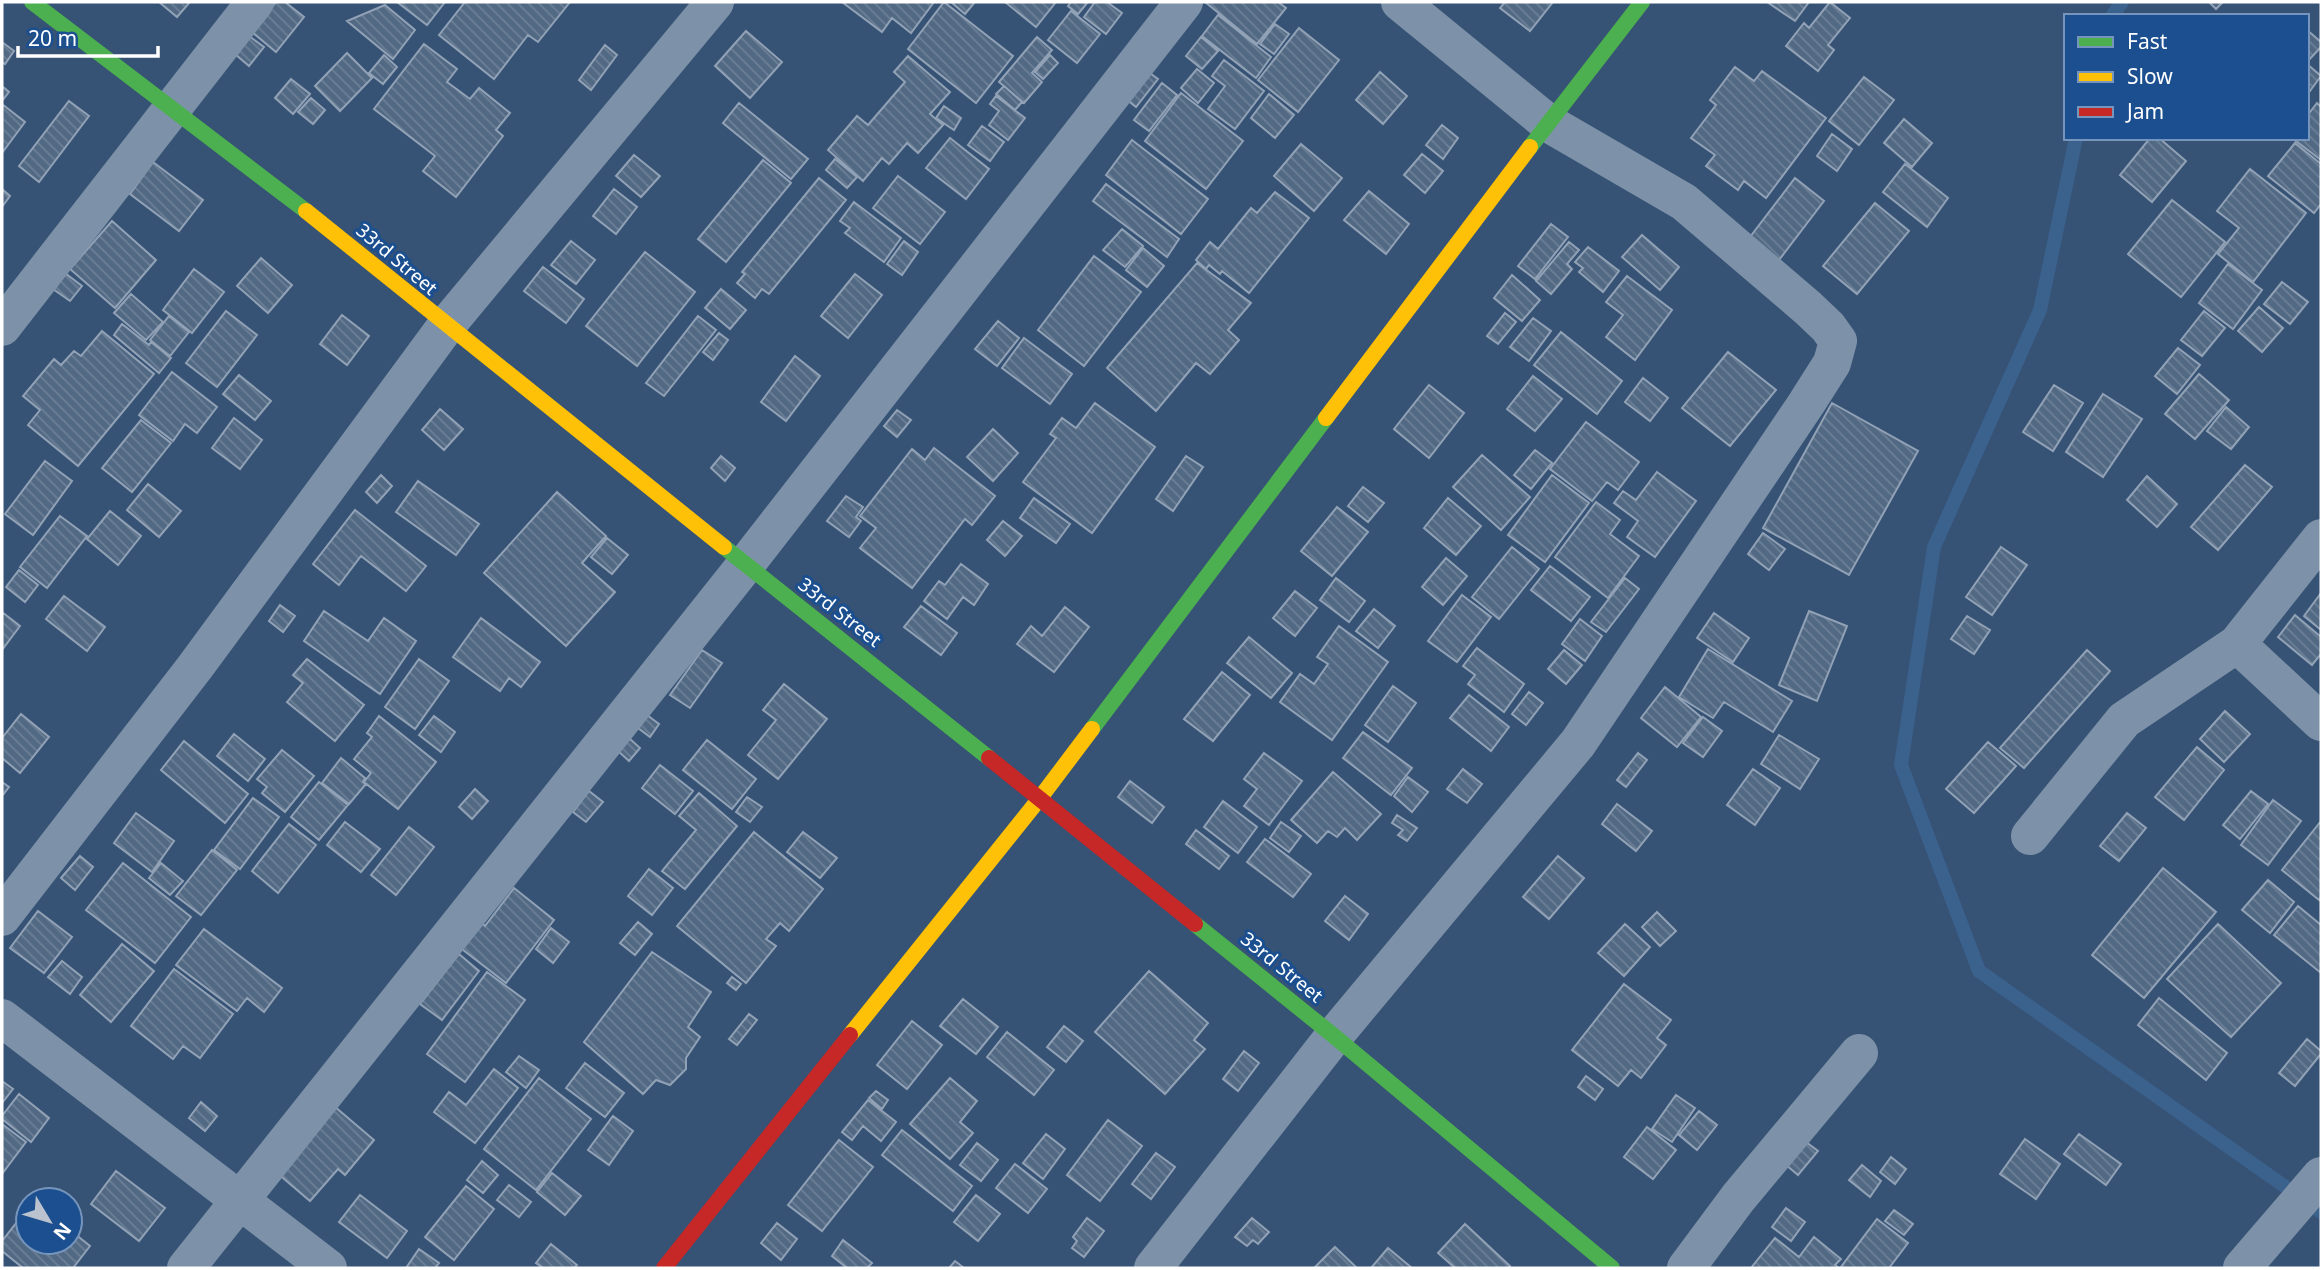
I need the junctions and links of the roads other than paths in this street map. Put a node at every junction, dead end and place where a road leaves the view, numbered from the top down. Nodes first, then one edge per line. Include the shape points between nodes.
1 (32, 2) edge
2 (255, 2) edge
3 (715, 2) edge
4 (1184, 2) edge
5 (1400, 2) edge
6 (1642, 2) edge
7 (172, 109) junction
8 (1548, 122) junction
9 (446, 326) junction
10 (2, 327) edge
11 (2321, 538) edge
12 (746, 564) junction
13 (2237, 644) junction
14 (2321, 722) edge
15 (1040, 798) junction
16 (2030, 836) dead end
17 (2, 917) edge
18 (2, 1018) edge
19 (1334, 1036) junction
20 (1859, 1053) dead end
21 (2321, 1176) edge
22 (240, 1201) junction
23 (186, 1268) edge
24 (328, 1268) edge
25 (664, 1268) edge
26 (1153, 1268) edge
27 (1612, 1268) edge
28 (1686, 1268) edge
29 (2242, 1268) edge

1 - 7 street, 33rd Street
2 - 7 street
3 - 9 street
4 - 12 street
5 - 8 street
6 - 8 street
7 - 9 street, 33rd Street
7 - 10 street
8 - 15 street
8 - 19 street via 1684,202 1828,327 1838,341 1832,363 1806,404 1578,743
9 - 12 street, 33rd Street
9 - 17 street via 195,667
11 - 13 street
12 - 15 street, 33rd Street
12 - 22 street
13 - 14 street
13 - 16 street via 2124,720
15 - 19 street, 33rd Street
15 - 25 street
18 - 22 street
19 - 26 street
19 - 27 street, 33rd Street
20 - 28 street
21 - 29 street
22 - 23 street
22 - 24 street

